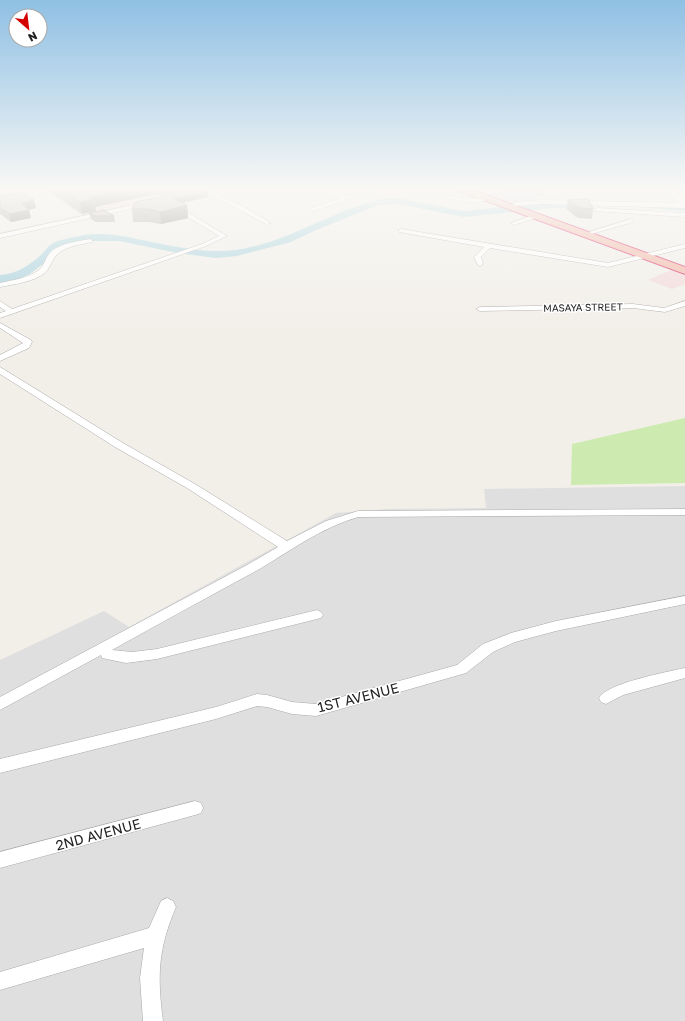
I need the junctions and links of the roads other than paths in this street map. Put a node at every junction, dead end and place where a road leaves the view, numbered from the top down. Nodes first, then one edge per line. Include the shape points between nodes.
1 (223, 236) edge
2 (428, 236) edge
3 (590, 236) edge
4 (90, 241) dead end
5 (528, 242) dead end
6 (488, 246) junction
7 (685, 246) edge
8 (520, 251) junction
9 (646, 256) junction
10 (480, 264) dead end
11 (685, 271) edge
12 (0, 285) edge
13 (0, 303) edge
14 (685, 303) edge
15 (480, 309) dead end
16 (11, 312) junction
17 (0, 316) edge
18 (0, 325) edge
19 (0, 358) edge
20 (0, 370) edge
21 (685, 512) edge
22 (287, 547) junction
23 (685, 600) edge
24 (317, 615) dead end
25 (104, 648) junction
26 (685, 673) edge
27 (606, 698) dead end
28 (0, 704) edge
29 (0, 766) edge
30 (195, 808) dead end
31 (0, 860) edge
32 (167, 907) dead end
33 (156, 935) junction
34 (0, 981) edge
35 (153, 1021) edge

1 - 16 street via 168,258
2 - 6 street
3 - 9 highway
4 - 12 street via 55,251 47,268 39,274
5 - 8 street
6 - 8 street
6 - 10 street via 477,257
7 - 9 street
8 - 9 street via 608,265
9 - 11 highway
13 - 16 street
14 - 15 street, MASAYA STREET via 665,310 633,306
16 - 17 street
18 - 19 street via 28,342 26,346
20 - 22 street
21 - 22 street via 358,514 329,523
22 - 25 street
23 - 29 street, 1ST AVENUE via 556,626 511,638 488,648 461,669 316,710 292,708 257,700 216,713
24 - 25 street via 165,653 135,658 112,656 107,654
25 - 28 street
26 - 27 street via 619,690
30 - 31 street, 2ND AVENUE
32 - 33 street
33 - 34 street
33 - 35 street via 149,980

